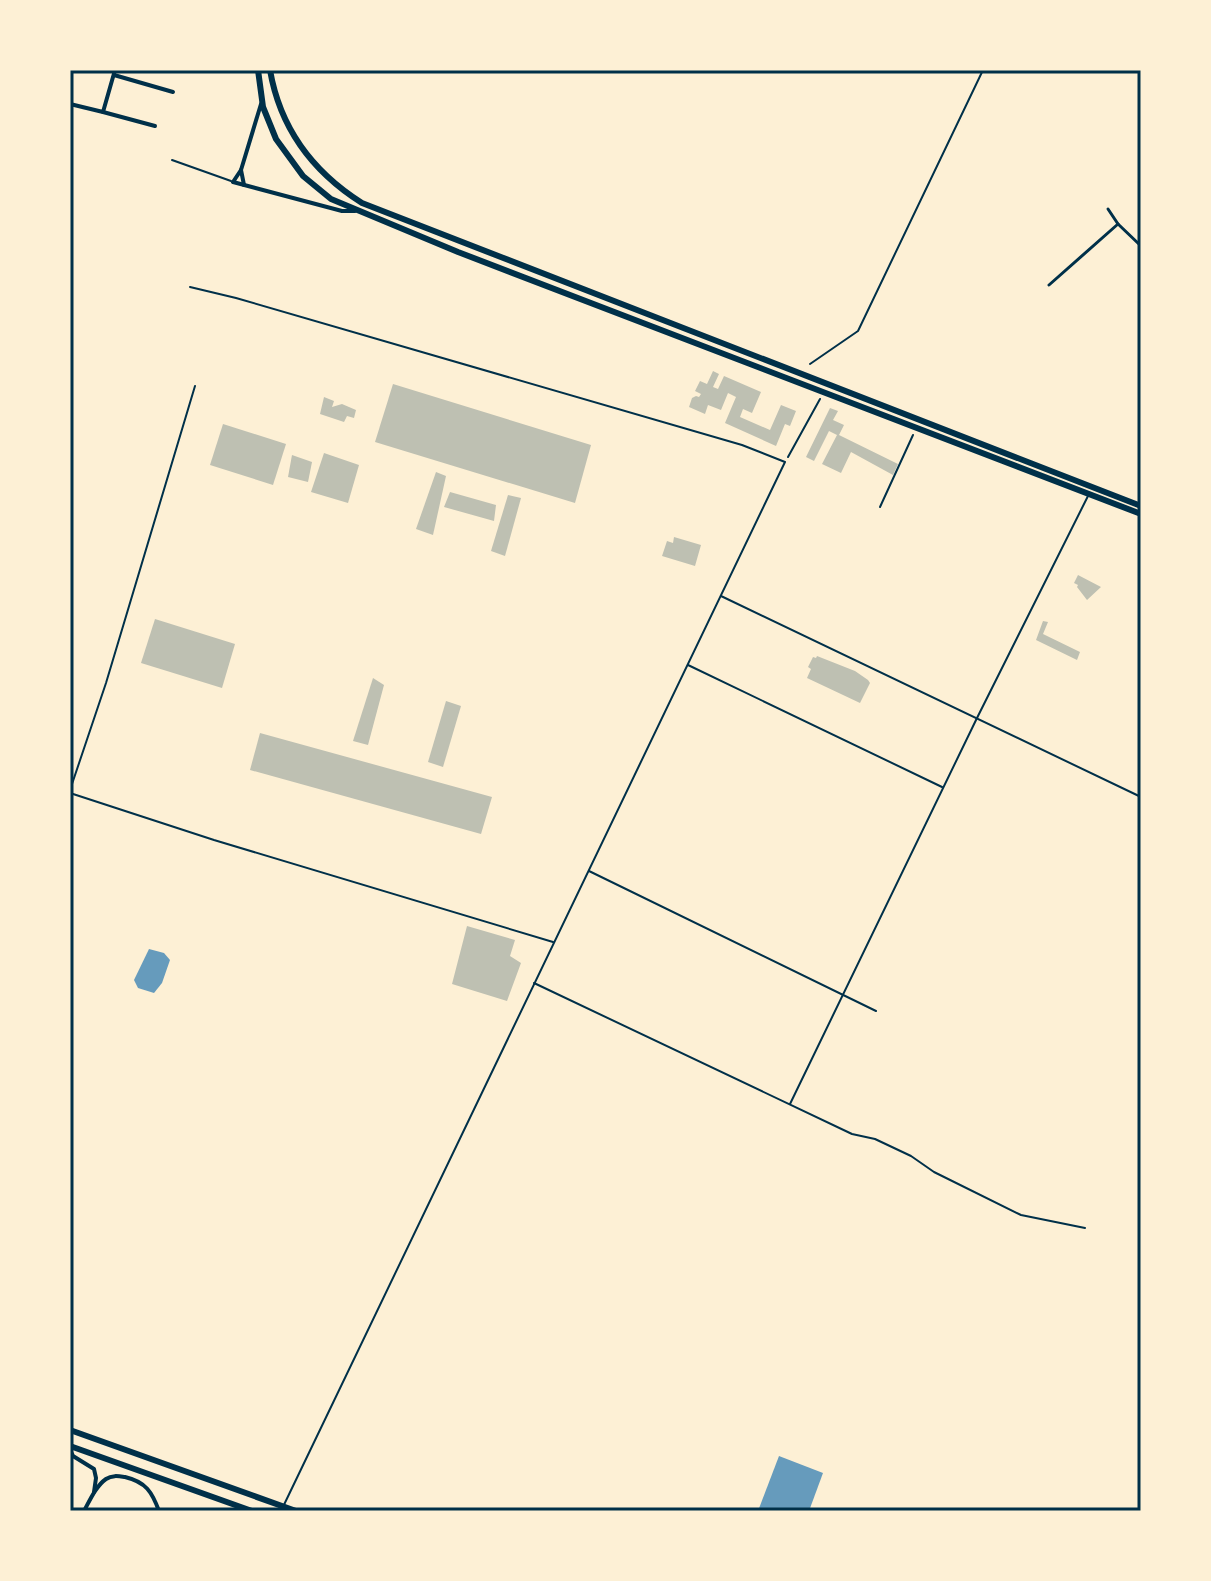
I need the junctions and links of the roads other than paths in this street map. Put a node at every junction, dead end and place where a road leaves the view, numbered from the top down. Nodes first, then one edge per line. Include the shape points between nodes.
1 (258, 70) edge
2 (270, 70) edge
3 (983, 70) edge
4 (114, 72) edge
5 (173, 92) dead end
6 (274, 92) junction
7 (262, 100) junction
8 (70, 104) edge
9 (102, 112) junction
10 (155, 126) dead end
11 (172, 160) dead end
12 (241, 170) junction
13 (233, 182) junction
14 (244, 185) junction
15 (362, 203) junction
16 (1108, 209) dead end
17 (355, 211) junction
18 (1118, 224) junction
19 (1141, 246) edge
20 (1049, 285) dead end
21 (190, 287) dead end
22 (810, 364) dead end
23 (195, 386) dead end
24 (1090, 494) junction
25 (1141, 506) edge
26 (1141, 514) edge
27 (720, 596) junction
28 (687, 665) junction
29 (977, 718) junction
30 (944, 787) junction
31 (70, 792) edge
32 (1141, 797) edge
33 (588, 870) junction
34 (553, 942) junction
35 (534, 983) junction
36 (844, 995) junction
37 (876, 1011) dead end
38 (790, 1104) junction
39 (1085, 1228) dead end
40 (70, 1430) edge
41 (70, 1448) edge
42 (150, 1474) junction
43 (145, 1485) junction
44 (93, 1494) junction
45 (282, 1508) edge
46 (84, 1511) edge
47 (159, 1511) edge
48 (252, 1511) edge
49 (296, 1511) edge

1 - 7 main road
2 - 6 main road
3 - 22 lane via 858,331
4 - 5 street
4 - 9 street
6 - 7 main road
6 - 15 main road via 291,132 314,165
7 - 12 street
7 - 17 main road via 270,127 293,166 323,194
8 - 9 street
9 - 10 street
11 - 13 lane
12 - 13 street
12 - 14 street
13 - 14 street
14 - 17 street
15 - 17 main road
15 - 25 main road
16 - 18 street
17 - 24 main road
18 - 19 street
18 - 20 street
21 - 27 lane via 742,445 785,462
23 - 31 lane
24 - 26 main road
24 - 29 lane
27 - 28 lane
27 - 29 lane
28 - 30 lane
28 - 33 lane
29 - 30 lane
29 - 32 lane
30 - 36 lane
31 - 34 lane
33 - 34 lane
33 - 36 lane
34 - 35 lane
35 - 38 lane
35 - 45 lane
36 - 37 lane
36 - 38 lane
38 - 39 lane via 852,1134 887,1144 1021,1215
40 - 45 main road
41 - 42 main road
41 - 44 street via 73,1456 94,1469
42 - 43 street
42 - 48 main road
43 - 44 street via 109,1477
43 - 47 street
44 - 46 street
45 - 49 main road

